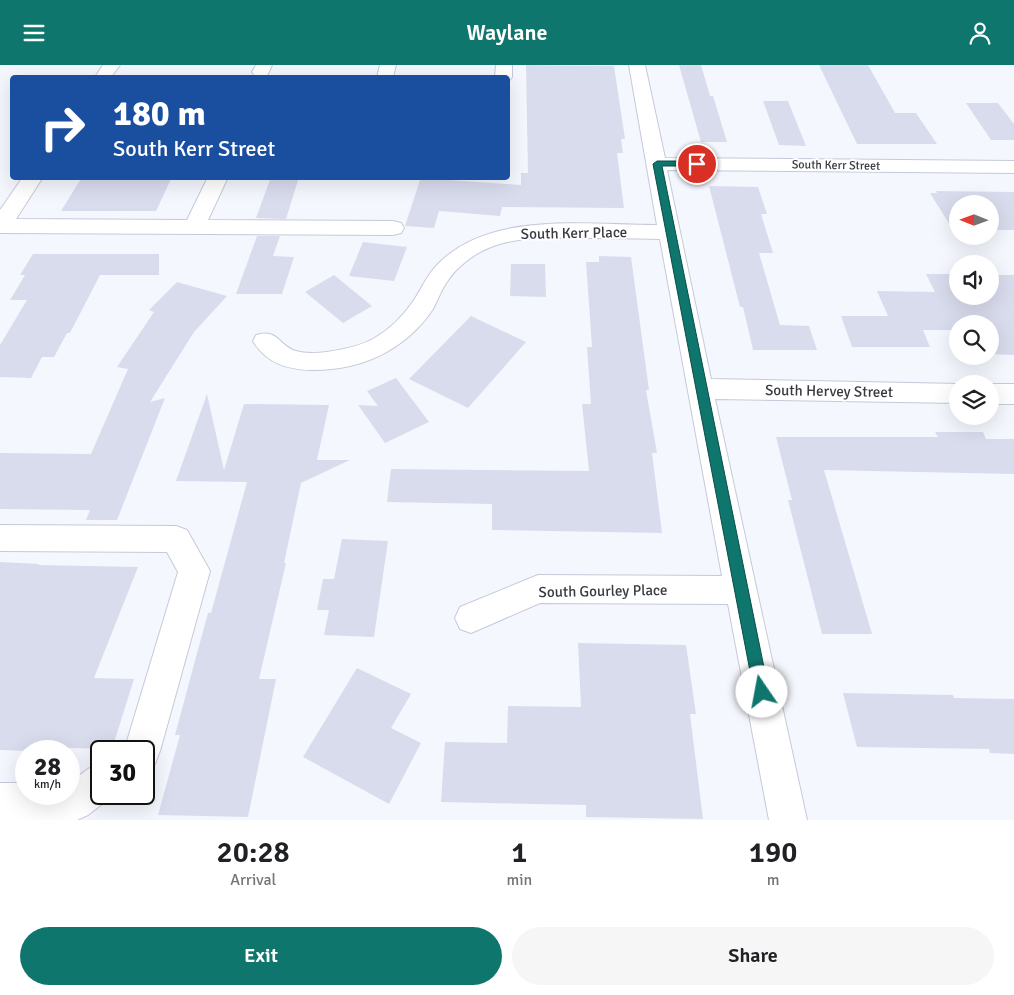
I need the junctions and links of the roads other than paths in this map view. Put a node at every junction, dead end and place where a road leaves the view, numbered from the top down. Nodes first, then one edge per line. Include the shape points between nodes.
1 (637, 65) edge
2 (657, 164) junction
3 (1014, 167) edge
4 (31, 180) edge
5 (217, 180) edge
6 (0, 225) edge
7 (195, 226) junction
8 (393, 228) dead end
9 (670, 231) junction
10 (265, 341) dead end
11 (700, 389) junction
12 (949, 393) edge
13 (999, 394) edge
14 (1014, 394) edge
15 (0, 538) edge
16 (740, 590) junction
17 (471, 618) dead end
18 (145, 740) edge
19 (90, 790) edge
20 (0, 802) edge
21 (788, 820) edge

1 - 2 street
2 - 3 street, South Kerr Street
2 - 9 street
4 - 6 street
5 - 7 street
6 - 7 street
7 - 8 street
9 - 10 street, South Kerr Place via 538,231 506,235 480,243 455,259 438,277 423,305 404,329 382,345 331,361 290,361
9 - 11 street
11 - 12 street, South Hervey Street
11 - 16 street
13 - 14 street
15 - 18 street via 176,539 194,571
16 - 17 street, South Gourley Place via 538,589
16 - 21 street
19 - 20 street via 75,802

